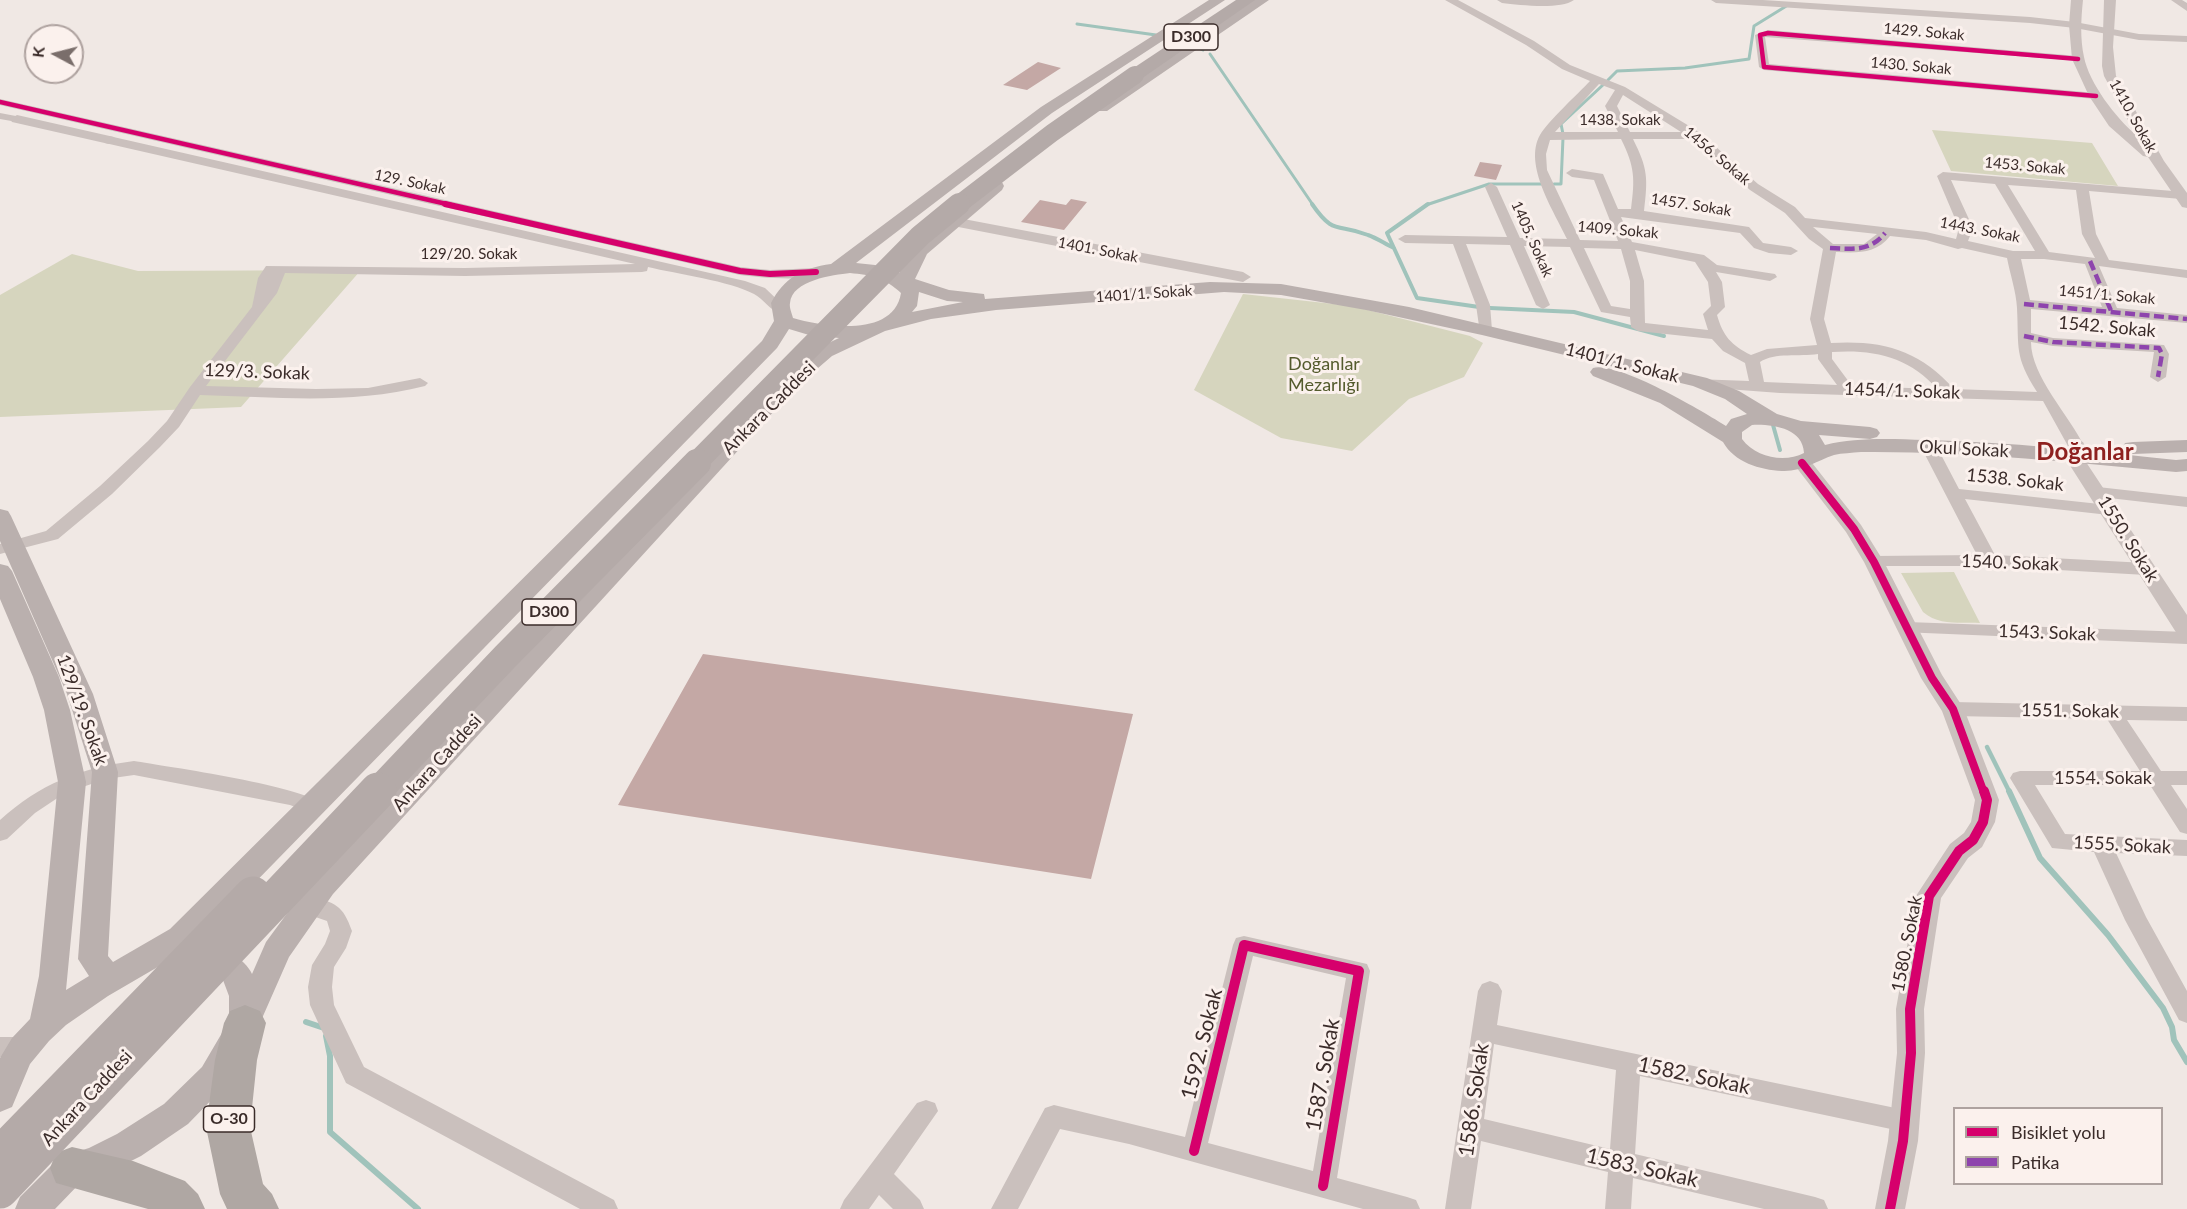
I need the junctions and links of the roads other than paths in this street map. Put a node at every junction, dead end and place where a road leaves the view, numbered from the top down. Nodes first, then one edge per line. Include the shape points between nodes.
1 (1218, 0) edge
2 (1231, 0) edge
3 (1262, 0) edge
4 (1450, 0) edge
5 (1502, 0) edge
6 (1569, 0) edge
7 (1716, 0) edge
8 (2077, 0) edge
9 (2110, 0) edge
10 (2176, 0) edge
11 (1766, 1) edge
12 (1530, 3) junction
13 (1247, 6) edge
14 (2187, 8) edge
15 (1522, 12) dead end
16 (1514, 20) dead end
17 (1195, 24) junction
18 (2075, 25) junction
19 (1506, 29) junction
20 (2107, 32) junction
21 (1768, 33) joint
22 (2187, 39) edge
23 (2078, 59) junction
24 (1133, 65) junction
25 (1598, 79) junction
26 (1622, 89) junction
27 (2096, 96) junction
28 (0, 102) edge
29 (0, 116) edge
30 (16, 119) joint
31 (1624, 135) junction
32 (1695, 135) junction
33 (1545, 136) junction
34 (109, 140) joint
35 (2157, 161) junction
36 (1572, 173) dead end
37 (1999, 180) junction
38 (1491, 187) dead end
39 (2082, 187) junction
40 (2185, 200) edge
41 (1614, 214) junction
42 (1637, 214) junction
43 (953, 222) junction
44 (1803, 222) junction
45 (1885, 233) junction
46 (1405, 239) dead end
47 (1458, 240) junction
48 (1516, 240) junction
49 (1577, 242) junction
50 (1628, 245) junction
51 (1958, 245) junction
52 (1830, 248) junction
53 (1791, 251) dead end
54 (662, 252) junction
55 (2013, 255) junction
56 (2044, 255) junction
57 (1699, 258) junction
58 (2090, 261) junction
59 (650, 263) junction
60 (2105, 264) junction
61 (837, 268) junction
62 (275, 269) joint
63 (816, 272) junction
64 (2187, 274) edge
65 (1243, 277) junction
66 (1770, 277) dead end
67 (905, 282) junction
68 (1543, 304) dead end
69 (2024, 304) junction
70 (2112, 313) junction
71 (1637, 314) junction
72 (782, 315) junction
73 (1417, 315) junction
74 (2187, 320) edge
75 (871, 329) junction
76 (1485, 330) junction
77 (1715, 334) junction
78 (2024, 336) junction
79 (1825, 348) junction
80 (1752, 361) junction
81 (2158, 377) dead end
82 (1700, 382) junction
83 (420, 383) dead end
84 (1758, 387) junction
85 (1847, 389) junction
86 (195, 390) junction
87 (1949, 393) junction
88 (2046, 397) junction
89 (1770, 419) junction
90 (1796, 427) junction
91 (1731, 438) junction
92 (2187, 446) edge
93 (1929, 447) junction
94 (2075, 451) junction
95 (1809, 459) junction
96 (2183, 466) edge
97 (2098, 492) junction
98 (1953, 493) junction
99 (2187, 502) edge
100 (2109, 510) junction
101 (0, 516) edge
102 (7, 548) edge
103 (1989, 560) junction
104 (1874, 562) junction
105 (2146, 569) junction
106 (0, 571) edge
107 (1907, 628) junction
108 (2187, 632) edge
109 (2187, 638) edge
110 (1953, 709) junction
111 (2112, 711) junction
112 (2187, 714) edge
113 (105, 772) junction
114 (2155, 777) junction
115 (2020, 778) joint
116 (2187, 778) edge
117 (72, 782) junction
118 (314, 806) junction
119 (2187, 826) edge
120 (0, 833) edge
121 (2101, 843) junction
122 (2187, 848) edge
123 (309, 906) junction
124 (1244, 945) joint
125 (119, 976) junction
126 (1490, 991) dead end
127 (2187, 1013) edge
128 (245, 1023) junction
129 (1484, 1032) junction
130 (22, 1040) edge
131 (1629, 1062) junction
132 (0, 1097) edge
133 (926, 1111) dead end
134 (1905, 1121) junction
135 (1470, 1127) junction
136 (0, 1150) edge
137 (1194, 1151) junction
138 (0, 1155) edge
139 (1621, 1163) junction
140 (72, 1168) junction
141 (878, 1176) junction
142 (1323, 1186) junction
143 (0, 1190) edge
144 (32, 1209) edge
145 (182, 1209) edge
146 (256, 1209) edge
147 (605, 1209) edge
148 (853, 1209) edge
149 (911, 1209) edge
150 (1004, 1209) edge
151 (1407, 1209) edge
152 (1458, 1209) edge
153 (1618, 1209) edge
154 (1815, 1209) edge
155 (1890, 1209) edge

1 - 24 main road, Ankara Caddesi
2 - 17 highway, Ankara Caddesi / D300
3 - 13 main road, Ankara Caddesi
4 - 19 street, 1456. Sokak
5 - 12 street
6 - 12 street
7 - 11 street
8 - 18 street, 1410. Sokak
9 - 20 street, 1410. Sokak
10 - 14 street
11 - 18 street
12 - 15 street
13 - 24 highway, Ankara Caddesi / D300 via 1170,51
13 - 43 main road, Ankara Caddesi via 1040,151
16 - 19 street
17 - 24 highway, Ankara Caddesi / D300
17 - 24 highway
18 - 20 street
18 - 23 street, 1410. Sokak
19 - 25 street, 1456. Sokak via 1566,67
20 - 22 street
20 - 35 street, 1410. Sokak via 2110,76
21 - 23 street, 1429. Sokak
21 - 27 street, 1430. Sokak via 1760,35 1764,67
23 - 27 street, 1410. Sokak
24 - 61 main road, Ankara Caddesi via 1026,125
24 - 138 highway, Ankara Caddesi / D300, bridge via 966,182 875,262
24 - 143 highway, Ankara Caddesi / D300, bridge via 920,236 506,656
25 - 26 street, 1456. Sokak
25 - 33 street
26 - 31 street via 1611,106
26 - 32 street, 1456. Sokak
27 - 35 street, 1410. Sokak via 2114,123
28 - 54 street, 129. Sokak
29 - 30 street, 129. Sokak
30 - 34 street, 129. Sokak
31 - 32 street, 1438. Sokak
31 - 33 street, 1438. Sokak
31 - 42 street via 1639,163
32 - 44 street, 1456. Sokak via 1754,187
33 - 49 street via 1541,170
34 - 59 street, 129. Sokak
35 - 40 street, 1410. Sokak
36 - 41 street via 1599,177
37 - 39 street, 1453. Sokak
37 - 51 street, 1453. Sokak via 1943,176 1966,228
37 - 56 street
38 - 48 street, 1405. Sokak
39 - 40 street, 1453. Sokak
39 - 60 street via 2089,234
41 - 42 street, 1457. Sokak
41 - 50 street
42 - 53 street, 1457. Sokak via 1743,230 1762,248
43 - 65 street, 1401. Sokak
43 - 67 main road, Ankara Caddesi via 920,251
44 - 45 street, 1443. Sokak
44 - 52 street, 1456. Sokak
45 - 51 street, 1443. Sokak via 1926,236
45 - 52 street via 1870,248
46 - 47 street, 1409. Sokak
47 - 48 street, 1409. Sokak
47 - 76 street via 1483,305
48 - 49 street, 1409. Sokak
48 - 68 street, 1405. Sokak
49 - 50 street, 1409. Sokak
49 - 71 street via 1606,309
50 - 57 street, 1409. Sokak
50 - 71 street via 1637,280
51 - 55 street, 1443. Sokak
52 - 79 street via 1817,319
54 - 59 street
54 - 63 street, 129. Sokak via 756,274
55 - 56 street, 1443. Sokak
55 - 69 street
56 - 58 street, 1443. Sokak
57 - 66 street, 1409. Sokak via 1713,268
57 - 77 street via 1715,282 1718,307 1710,314
58 - 60 street, 1443. Sokak
58 - 70 street
59 - 62 street, 129/20. Sokak via 643,268 477,271
59 - 72 street, 129. Sokak via 760,291
60 - 64 street, 1443. Sokak
61 - 63 main road, Ankara Caddesi
61 - 67 main road, Ankara Caddesi via 881,270
62 - 86 street, 129/3. Sokak via 265,279 258,307
63 - 72 main road, Ankara Caddesi via 788,287 780,300
65 - 67 main road, 1401/1. Sokak via 989,298 947,295
65 - 73 main road, 1401/1. Sokak via 1355,291
67 - 75 main road, Ankara Caddesi via 910,292 908,306 894,320
69 - 70 street, 1451/1. Sokak
69 - 78 street
70 - 74 street, 1451/1. Sokak
71 - 77 street via 1638,327
72 - 75 main road, Ankara Caddesi via 817,332
72 - 118 main road, Ankara Caddesi via 770,344
73 - 75 main road, 1401/1. Sokak via 1320,296 1237,287 951,309
73 - 76 main road, 1401/1. Sokak
75 - 123 main road, Ankara Caddesi via 825,352 789,383 323,886
76 - 82 main road, 1401/1. Sokak
76 - 91 main road, Okul Sokak via 1638,386
77 - 80 street via 1726,349
78 - 81 street, 1542. Sokak via 2053,342 2161,348
78 - 88 street via 2032,373
79 - 80 street via 1773,351
79 - 85 street via 1828,363
79 - 87 street via 1846,346 1904,355 1935,375
80 - 84 street
82 - 84 street, 1401/1. Sokak
82 - 89 main road via 1732,395
83 - 86 street, 129/3. Sokak via 368,393
84 - 85 street, 1454/1. Sokak
85 - 87 street, 1454/1. Sokak
86 - 102 street via 172,424 106,490 52,535
87 - 88 street, 1454/1. Sokak
88 - 94 street via 2068,429
89 - 90 main road
89 - 91 main road via 1745,420 1732,430
90 - 94 main road
90 - 95 main road via 1814,441 1816,448
91 - 95 main road, Okul Sokak via 1756,459 1784,465
92 - 94 main road
93 - 94 main road, Okul Sokak
93 - 95 main road, Okul Sokak via 1845,447
93 - 98 street
94 - 96 main road, Okul Sokak
94 - 97 street, 1550. Sokak
95 - 104 street, 1580. Sokak
97 - 99 street
97 - 100 street, 1550. Sokak
98 - 100 street, 1538. Sokak
98 - 103 street
100 - 105 street, 1550. Sokak
101 - 102 main road, 129/19. Sokak
102 - 113 main road, 129/19. Sokak via 80,694
103 - 104 street, 1540. Sokak
103 - 105 street, 1540. Sokak
104 - 107 street, 1580. Sokak
105 - 108 street, 1550. Sokak
106 - 117 main road, 129/19. Sokak via 46,677
107 - 109 street, 1543. Sokak
107 - 110 street, 1580. Sokak
110 - 111 street, 1551. Sokak
110 - 134 street, 1580. Sokak via 1987,800 1983,822 1973,840 1959,851 1929,896 1910,1009
111 - 112 street, 1551. Sokak
111 - 114 street
113 - 117 street
113 - 118 street via 134,768 294,798
113 - 125 main road, 129/19. Sokak via 93,959 103,972
114 - 115 street, 1554. Sokak
114 - 116 street, 1554. Sokak
114 - 119 street
115 - 121 street, 1555. Sokak via 2059,842
117 - 120 street via 28,807
117 - 130 main road, 129/19. Sokak via 54,976
118 - 125 main road, Ankara Caddesi via 181,938
121 - 122 street, 1555. Sokak
121 - 127 street via 2136,920
123 - 128 main road, Ankara Caddesi via 277,951
123 - 147 street via 336,916 341,932 323,965 320,987 322,1005 355,1075
124 - 137 street, 1592. Sokak
124 - 142 street, 1587. Sokak via 1359,971
125 - 128 main road via 163,957 204,956 236,972 244,996
125 - 130 main road, Ankara Caddesi
126 - 129 street, 1586. Sokak
128 - 140 main road, Ankara Caddesi via 213,1077 176,1114 129,1145 95,1162
128 - 146 highway, O-30 via 228,1127 243,1194
129 - 131 street, 1582. Sokak
129 - 135 street, 1586. Sokak
130 - 132 main road, Ankara Caddesi
131 - 134 street, 1582. Sokak
131 - 139 street
133 - 141 street
134 - 155 street, 1580. Sokak
135 - 139 street, 1583. Sokak
135 - 152 street, 1586. Sokak
136 - 140 main road via 23,1162
137 - 142 street
137 - 150 street via 1054,1116
139 - 153 street
139 - 154 street, 1583. Sokak
140 - 144 main road, Ankara Caddesi
140 - 145 highway via 133,1182 169,1196
141 - 148 street
141 - 149 street
142 - 151 street

